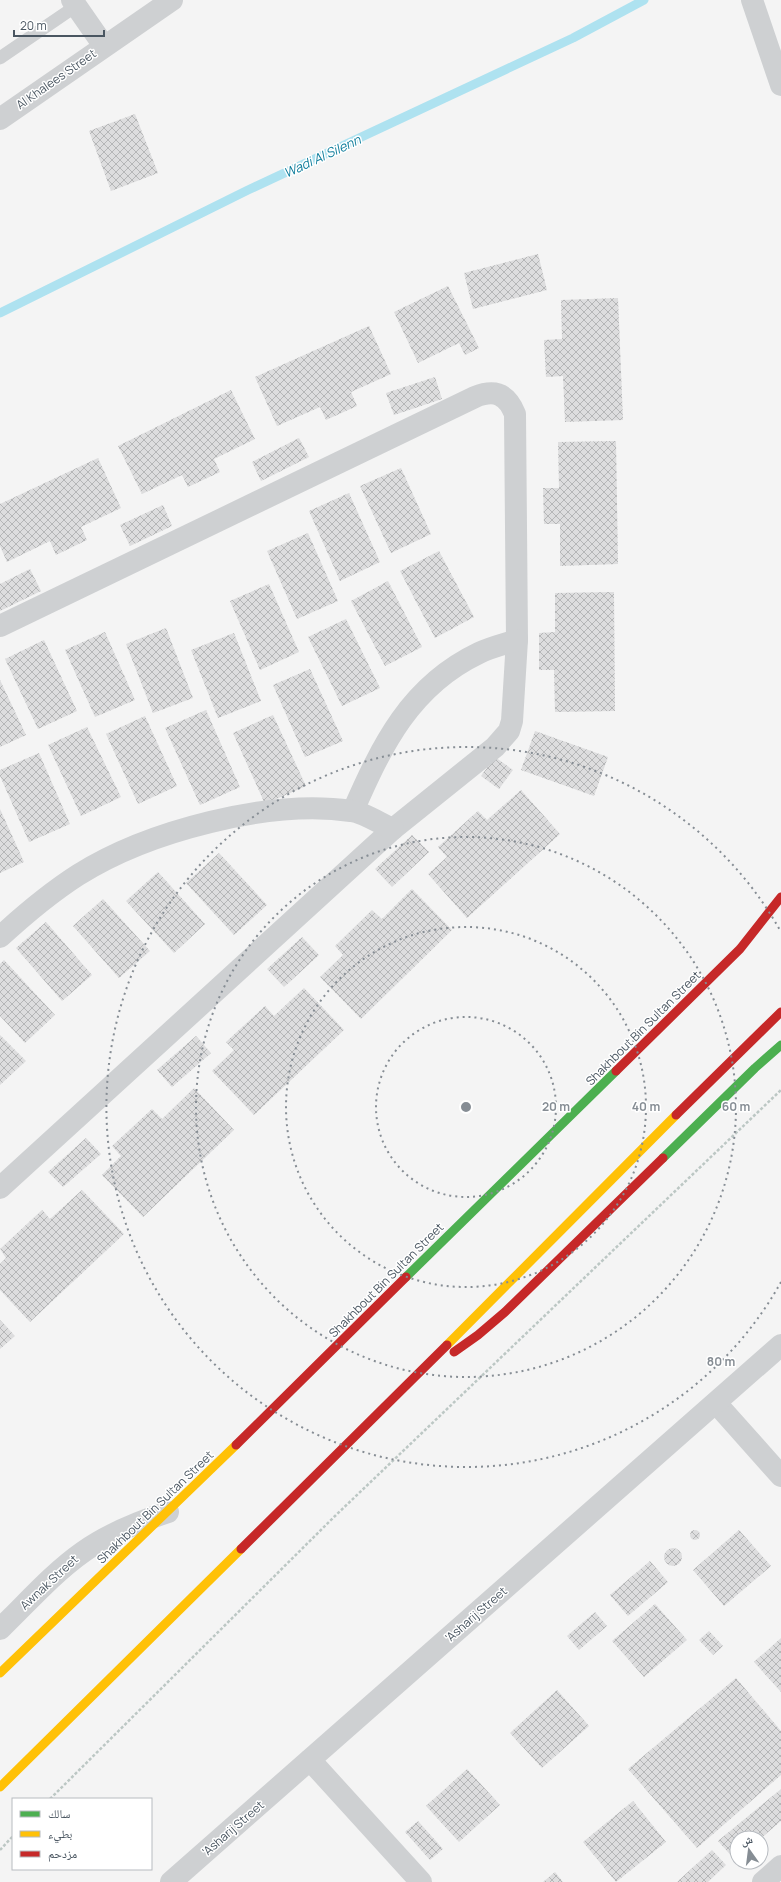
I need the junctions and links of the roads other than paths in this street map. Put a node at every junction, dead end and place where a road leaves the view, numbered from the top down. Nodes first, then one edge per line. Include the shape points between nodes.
1 (172, 0) edge
2 (752, 0) edge
3 (74, 3) edge
4 (104, 46) junction
5 (0, 58) edge
6 (781, 84) edge
7 (0, 119) edge
8 (0, 626) edge
9 (517, 640) junction
10 (353, 811) junction
11 (393, 829) junction
12 (781, 897) edge
13 (0, 937) edge
14 (781, 1012) edge
15 (781, 1045) edge
16 (0, 1188) edge
17 (781, 1345) edge
18 (419, 1373) junction
19 (716, 1403) junction
20 (781, 1476) edge
21 (168, 1512) junction
22 (0, 1629) edge
23 (0, 1673) edge
24 (310, 1760) junction
25 (0, 1787) edge
26 (781, 1866) edge
27 (171, 1882) edge
28 (421, 1882) edge
29 (763, 1882) edge

1 - 4 street, Al Khalees Street
2 - 6 street
3 - 4 street
3 - 5 lane
4 - 7 street, Al Khalees Street
8 - 9 street via 475,397 484,393 495,393 504,397 515,414
9 - 10 street via 479,653 442,676 409,707 385,743
9 - 11 street via 512,721 509,731 495,747
10 - 11 street
10 - 13 street via 298,808 237,817 182,830 129,849 79,874 33,906
11 - 16 street
12 - 21 main road, Shakhbout Bin Sultan Street via 740,949
14 - 18 main road
15 - 18 main road via 505,1312 478,1335
17 - 19 street, 'Asharij Street
18 - 25 main road
19 - 20 street
19 - 24 street, 'Asharij Street
21 - 22 street, Awnak Street via 110,1535 83,1552 58,1571
21 - 23 main road, Shakhbout Bin Sultan Street
24 - 27 street, 'Asharij Street
24 - 28 street
26 - 29 street

